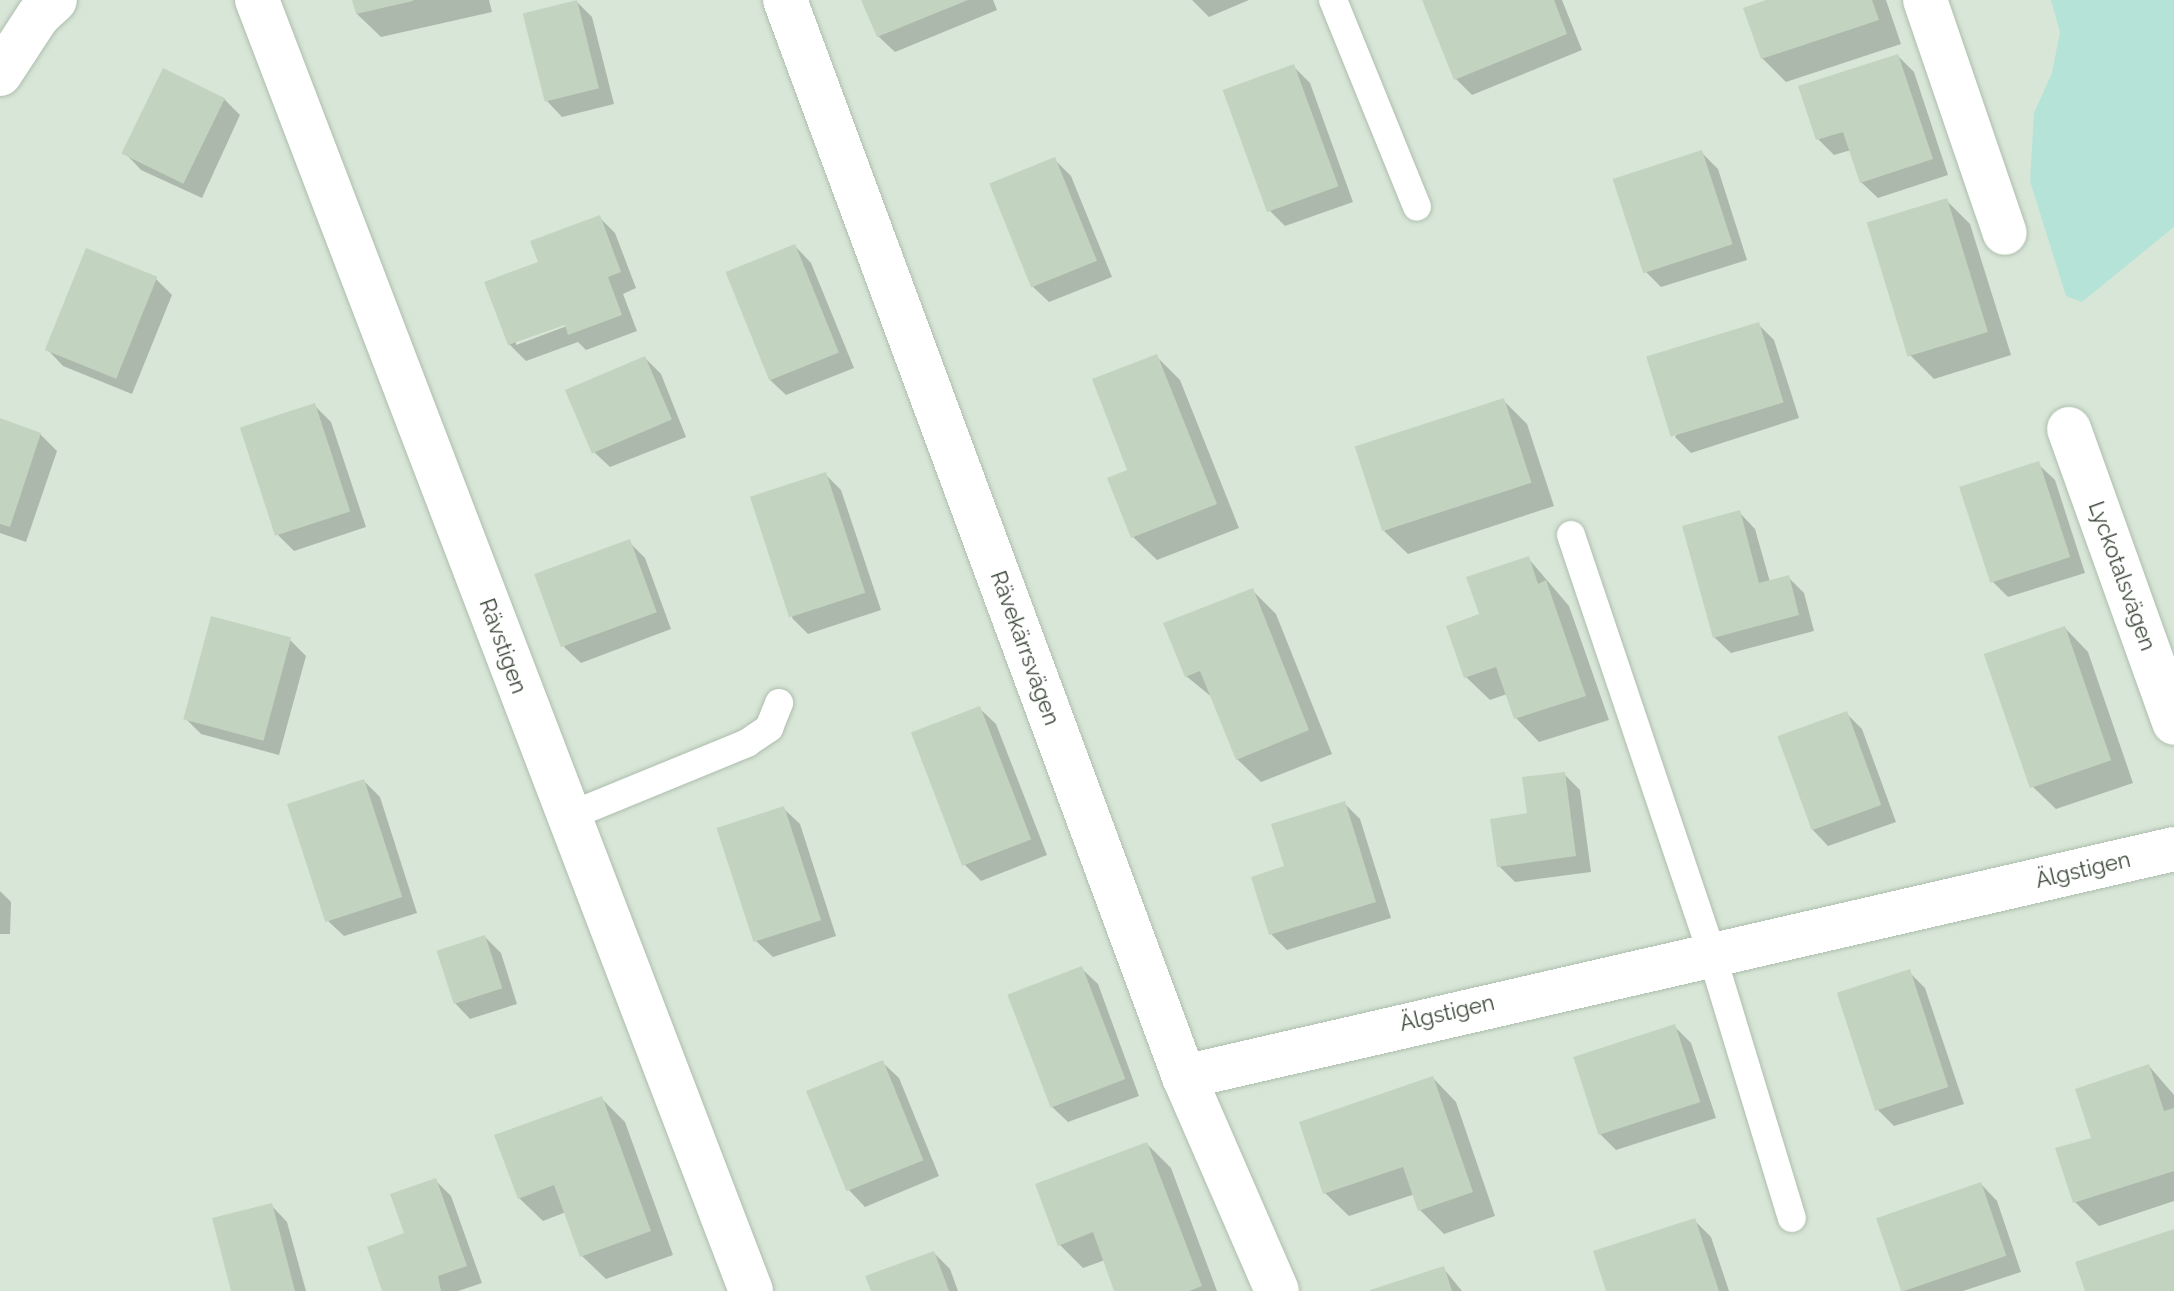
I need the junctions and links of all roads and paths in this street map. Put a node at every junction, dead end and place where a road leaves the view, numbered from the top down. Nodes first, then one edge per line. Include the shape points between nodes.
1 (55, 0) edge
2 (257, 0) edge
3 (785, 0) edge
4 (1333, 0) edge
5 (1925, 0) edge
6 (0, 74) edge
7 (1417, 207) dead end
8 (2005, 233) dead end
9 (2069, 429) dead end
10 (1571, 535) dead end
11 (779, 703) dead end
12 (2174, 723) edge
13 (567, 817) junction
14 (2174, 849) edge
15 (1711, 952) junction
16 (1184, 1077) junction
17 (1792, 1218) dead end
18 (751, 1291) edge
19 (1277, 1291) edge

1 - 6 street via 38,16
2 - 13 street, Rävstigen
3 - 16 street, Rävekärrsvägen
4 - 7 lane
5 - 8 street
9 - 12 street, Lyckotalsvägen
10 - 15 lane
11 - 13 lane via 769,728 747,743
13 - 18 street, Rävstigen
14 - 15 street, Älgstigen
15 - 16 street, Älgstigen
15 - 17 lane
16 - 19 street, Rävekärrsvägen

